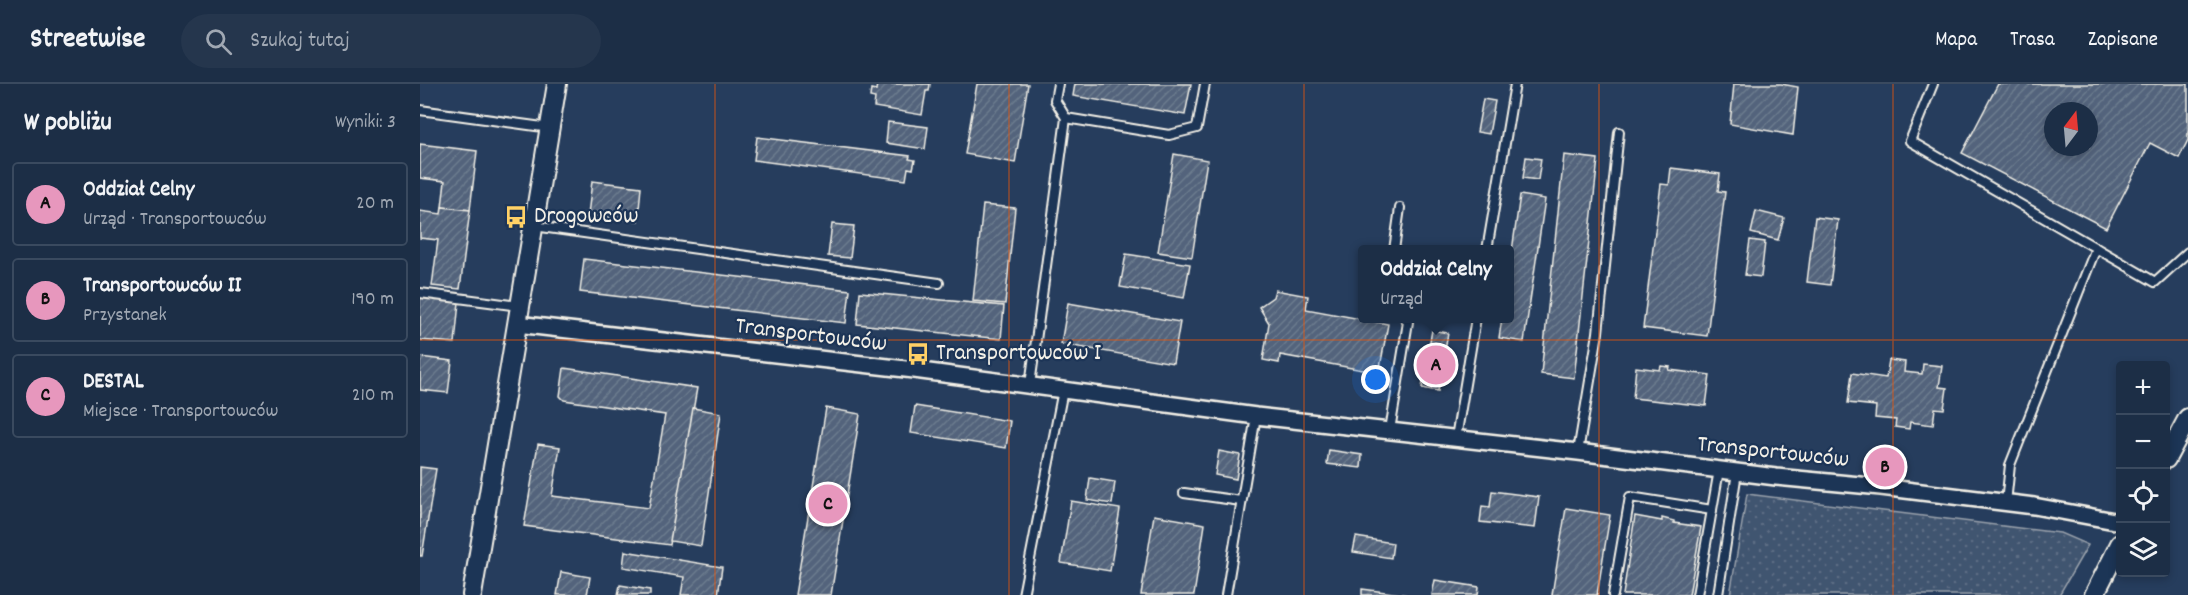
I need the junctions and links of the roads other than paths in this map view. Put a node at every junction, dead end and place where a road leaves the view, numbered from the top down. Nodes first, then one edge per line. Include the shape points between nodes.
1 (556, 84) edge
2 (1058, 84) edge
3 (1205, 84) edge
4 (1515, 84) edge
5 (1933, 84) edge
6 (420, 110) edge
7 (1066, 118) junction
8 (549, 128) junction
9 (1620, 132) dead end
10 (1401, 208) dead end
11 (533, 226) junction
12 (1395, 245) edge
13 (1488, 245) edge
14 (2096, 248) junction
15 (2188, 252) edge
16 (939, 283) dead end
17 (420, 294) edge
18 (521, 306) junction
19 (1408, 323) edge
20 (1475, 323) edge
21 (517, 324) junction
22 (1030, 385) junction
23 (1063, 390) junction
24 (1256, 416) junction
25 (2188, 418) edge
26 (1390, 430) junction
27 (1456, 438) junction
28 (1578, 452) junction
29 (2170, 452) edge
30 (1719, 470) junction
31 (1737, 472) junction
32 (1184, 493) dead end
33 (1241, 501) junction
34 (2006, 503) junction
35 (1712, 510) junction
36 (2116, 521) edge
37 (2116, 553) edge
38 (472, 595) edge
39 (1023, 595) edge
40 (1226, 595) edge
41 (1613, 595) edge
42 (1697, 595) edge
43 (1718, 595) edge
44 (2094, 595) edge

1 - 8 street
2 - 7 lane via 1055,100
3 - 7 lane via 1197,128 1169,135
4 - 13 lane
5 - 14 lane via 1910,141
6 - 8 lane
7 - 22 lane
8 - 11 street
9 - 28 lane via 1598,333
10 - 12 lane
11 - 16 lane
11 - 18 street
14 - 15 lane via 2155,282
14 - 34 lane via 2010,465
17 - 18 lane
18 - 21 street
19 - 26 lane
20 - 27 lane
21 - 22 street, Transportowców
21 - 38 street
22 - 23 street, Transportowców
23 - 24 street, Transportowców
23 - 39 lane
24 - 26 street, Transportowców
24 - 33 lane
25 - 29 street
26 - 27 street, Transportowców
27 - 28 street, Transportowców
28 - 30 street, Transportowców
30 - 31 street, Transportowców
30 - 35 lane
31 - 34 street, Transportowców
31 - 43 lane
32 - 33 lane
33 - 40 lane
34 - 36 street, Transportowców
35 - 41 lane via 1630,497
35 - 42 lane
37 - 44 street

